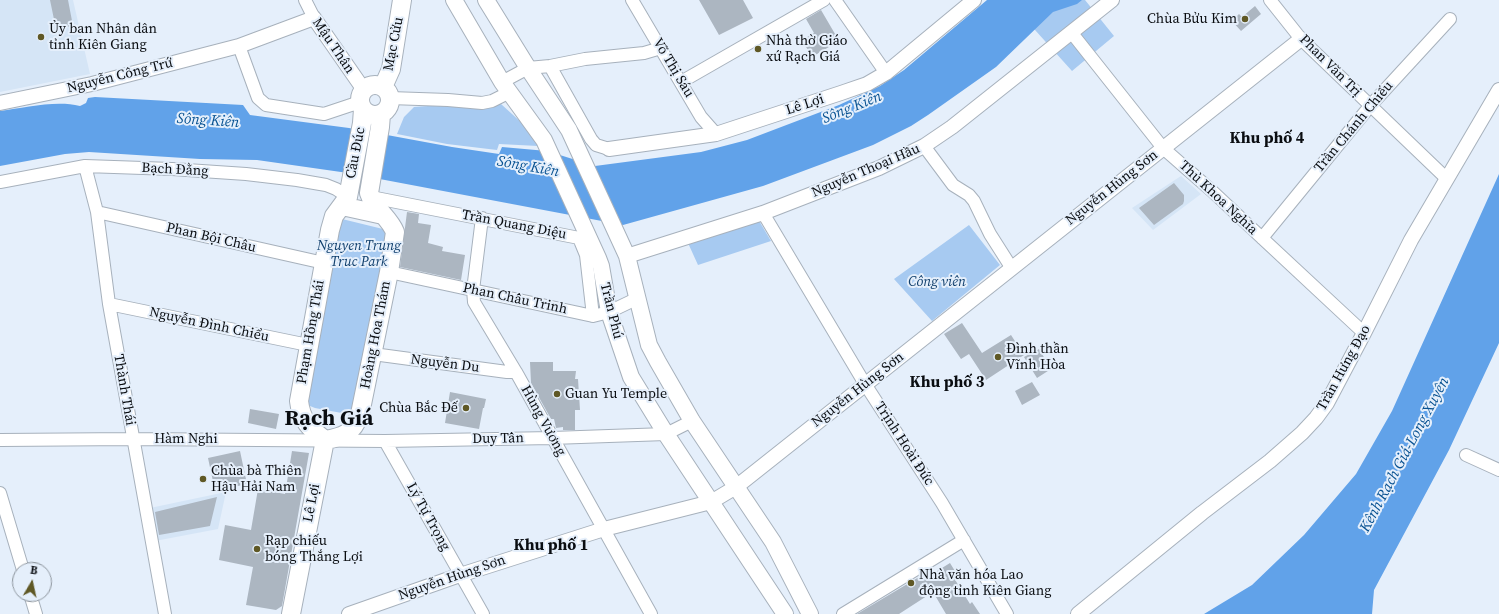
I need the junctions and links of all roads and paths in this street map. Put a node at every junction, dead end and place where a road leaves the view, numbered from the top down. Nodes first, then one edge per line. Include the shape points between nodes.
1 (305, 0) edge
2 (402, 0) edge
3 (454, 0) edge
4 (486, 0) edge
5 (632, 0) edge
6 (824, 0) edge
7 (835, 0) edge
8 (974, 0) edge
9 (1112, 0) edge
10 (1270, 0) edge
11 (314, 18) junction
12 (1450, 19) dead end
13 (1071, 32) junction
14 (1301, 39) junction
15 (239, 46) junction
16 (661, 48) junction
17 (550, 66) junction
18 (528, 68) junction
19 (886, 73) junction
20 (681, 82) junction
21 (506, 87) junction
22 (1499, 90) edge
23 (387, 92) junction
24 (0, 102) edge
25 (362, 106) junction
26 (1370, 106) junction
27 (381, 121) junction
28 (716, 134) junction
29 (924, 146) junction
30 (1163, 148) junction
31 (609, 149) joint
32 (85, 166) junction
33 (1446, 178) junction
34 (0, 182) edge
35 (370, 195) junction
36 (345, 201) junction
37 (98, 212) junction
38 (764, 214) junction
39 (383, 215) junction
40 (482, 218) junction
41 (1262, 238) junction
42 (625, 249) junction
43 (324, 263) junction
44 (1011, 267) junction
45 (389, 272) junction
46 (473, 290) junction
47 (638, 298) junction
48 (109, 304) junction
49 (609, 312) junction
50 (594, 316) junction
51 (1364, 333) junction
52 (308, 345) junction
53 (373, 354) junction
54 (516, 372) junction
55 (865, 384) junction
56 (692, 421) junction
57 (666, 434) junction
58 (552, 438) junction
59 (133, 439) junction
60 (0, 440) edge
61 (325, 440) junction
62 (385, 441) junction
63 (1466, 455) dead end
64 (1499, 470) edge
65 (736, 487) junction
66 (0, 493) edge
67 (711, 502) junction
68 (604, 529) junction
69 (964, 540) junction
70 (21, 562) edge
71 (460, 575) junction
72 (32, 602) edge
73 (36, 614) edge
74 (165, 614) edge
75 (291, 614) edge
76 (349, 614) edge
77 (483, 614) edge
78 (651, 614) edge
79 (785, 614) edge
80 (810, 614) edge
81 (843, 614) edge
82 (1007, 614) edge
83 (1078, 614) edge

1 - 11 street, Mậu Thân
2 - 23 main road, Mạc Cửu
3 - 21 main road, Trần Phú
4 - 18 main road, Trần Phú
5 - 16 street, Võ Thị Sáu
6 - 20 street
7 - 19 street
8 - 19 street, Lê Lợi
9 - 13 street, Nguyễn Thoại Hầu
10 - 14 street, Phan Văn Trị
11 - 15 street, Nguyễn Công Trứ
11 - 25 street, Mậu Thân
12 - 26 street, Trần Chánh Chiếu
13 - 29 street, Nguyễn Thoại Hầu via 952,127
13 - 30 street, Thủ Khoa Nghĩa
14 - 26 street, Phan Văn Trị
14 - 30 street, Nguyễn Hùng Sơn
15 - 24 street, Nguyễn Công Trứ via 92,84
15 - 25 street via 258,98 266,105 324,114
16 - 17 street via 644,53
16 - 20 street, Võ Thị Sáu
17 - 18 street
17 - 31 street via 591,139 596,145
18 - 21 street
18 - 42 main road, Trần Phú via 570,130
19 - 28 street, Lê Lợi via 867,84
20 - 28 street, Võ Thị Sáu via 701,117
21 - 23 street via 492,101 482,103
21 - 49 main road, Trần Phú via 544,140 598,258
22 - 33 street, Trần Hưng Đạo
23 - 25 main road via 379,86 371,86
23 - 27 main road, Mạc Cửu via 389,106
25 - 27 main road via 370,114 377,115
25 - 36 main road, Cầu Đúc
26 - 33 street, Phan Văn Trị
26 - 41 street, Trần Chánh Chiếu
27 - 35 main road, Cầu Đúc
28 - 31 street, Lê Lợi
29 - 38 street, Nguyễn Thoại Hầu via 878,168
29 - 44 street via 953,185 974,201 990,234
30 - 41 street, Thủ Khoa Nghĩa
30 - 44 street, Nguyễn Hùng Sơn
32 - 34 street, Bạch Đằng
32 - 36 street, Bạch Đằng via 273,176 336,188
32 - 37 street, Thành Thái
33 - 51 street, Trần Hưng Đạo
35 - 39 main road, Hoàng Hoa Thám
35 - 40 street, Trần Quang Diệu
36 - 39 main road
36 - 43 main road, Phạm Hồng Thái via 332,222
37 - 43 street, Phan Bội Châu
37 - 48 street, Thành Thái
38 - 42 street, Nguyễn Thoại Hầu
38 - 55 street, Trịnh Hoài Đức
39 - 45 main road, Hoàng Hoa Thám via 395,232
40 - 46 street, Hùng Vương
40 - 50 street, Trần Quang Diệu via 579,238 586,255
41 - 51 street, Thủ Khoa Nghĩa
42 - 47 main road, Trần Phú
43 - 52 main road, Phạm Hồng Thái
44 - 55 street, Nguyễn Hùng Sơn
45 - 46 street, Phan Châu Trinh
45 - 53 main road, Hoàng Hoa Thám
46 - 50 street, Phan Châu Trinh
46 - 54 street, Hùng Vương via 474,302
47 - 49 street, Phan Châu Trinh
47 - 56 main road, Trần Phú via 650,345
48 - 52 street, Nguyễn Đình Chiểu
48 - 59 street, Thành Thái
49 - 50 street, Phan Châu Trinh
49 - 57 main road, Trần Phú via 631,377
51 - 83 street, Trần Hưng Đạo via 1327,403 1302,433
52 - 61 main road, Phạm Hồng Thái via 300,391 300,412 306,424
53 - 54 street, Nguyễn Du
53 - 61 main road, Hoàng Hoa Thám via 357,423 346,434
54 - 58 street, Hùng Vương
55 - 65 street, Nguyễn Hùng Sơn
55 - 69 street, Trịnh Hoài Đức
56 - 57 street, Duy Tân
56 - 65 main road, Trần Phú
57 - 58 street, Duy Tân
57 - 67 main road, Trần Phú
58 - 62 street, Duy Tân
58 - 68 street, Hùng Vương
59 - 60 street, Hàm Nghi
59 - 61 street, Hàm Nghi
59 - 74 street, Thành Thái
61 - 62 street, Duy Tân
61 - 75 main road, Lê Lợi
62 - 71 street, Lý Tự Trọng
63 - 64 street
65 - 67 street, Nguyễn Hùng Sơn
65 - 80 main road, Trần Phú via 773,542
66 - 70 street
67 - 68 street, Nguyễn Hùng Sơn
67 - 79 main road, Trần Phú
68 - 71 street, Nguyễn Hùng Sơn
68 - 78 street, Hùng Vương
69 - 81 street
69 - 82 street, Trịnh Hoài Đức
71 - 76 street, Nguyễn Hùng Sơn
71 - 77 street, Lý Tự Trọng
72 - 73 street

